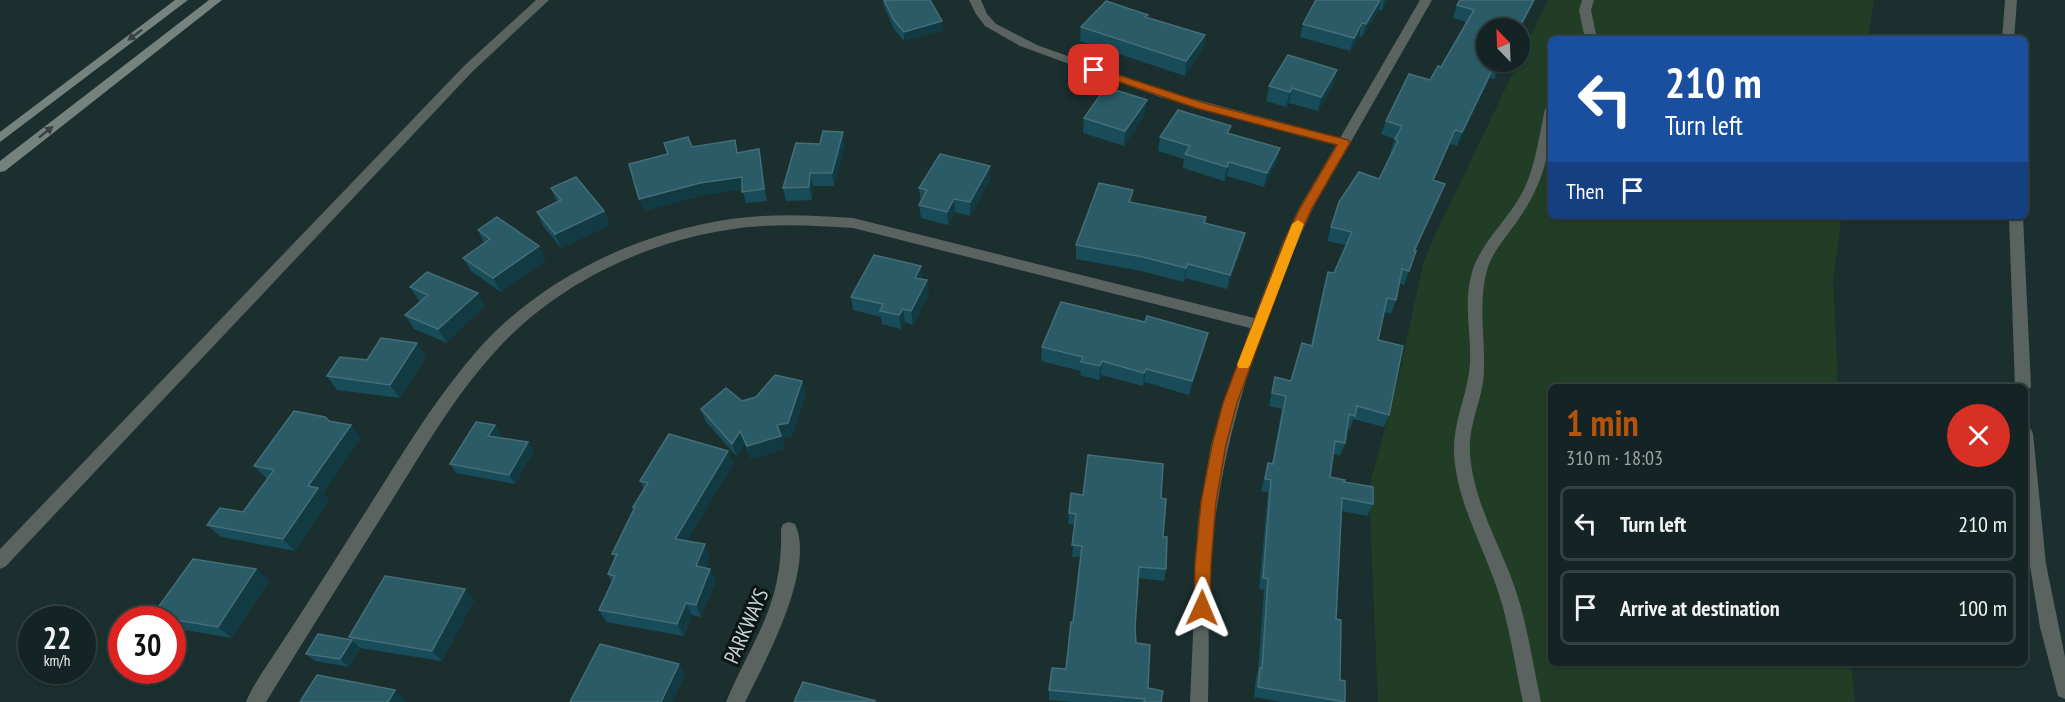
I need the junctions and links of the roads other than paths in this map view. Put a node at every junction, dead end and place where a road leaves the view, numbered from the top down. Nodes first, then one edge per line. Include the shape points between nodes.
1 (182, 0) edge
2 (216, 0) edge
3 (543, 0) edge
4 (975, 0) edge
5 (1426, 0) edge
6 (1588, 0) edge
7 (2011, 0) edge
8 (1590, 36) edge
9 (2008, 36) edge
10 (1548, 124) edge
11 (0, 138) edge
12 (1344, 143) junction
13 (0, 168) edge
14 (2016, 219) edge
15 (1259, 325) junction
16 (2023, 384) edge
17 (2028, 506) edge
18 (789, 529) dead end
19 (0, 561) edge
20 (2065, 690) edge
21 (255, 702) edge
22 (735, 702) edge
23 (1199, 702) edge
24 (1532, 702) edge

1 -> 11 street
13 -> 2 street
3 - 19 street via 469,68
4 - 12 street via 978,10 993,27 1073,63 1200,106
5 - 12 street
6 - 8 street via 1585,10
7 - 9 street
10 - 24 street via 1533,184 1480,270 1474,303 1477,372 1462,429 1465,478 1511,603
12 - 15 street via 1302,217
14 - 16 street
15 - 21 street via 853,223 780,218 740,222 642,247 584,274 546,298 483,354 431,424
15 - 23 street via 1230,403 1212,482 1203,564
17 - 20 street via 2043,606
18 - 22 street, PARKWAYS via 786,591

